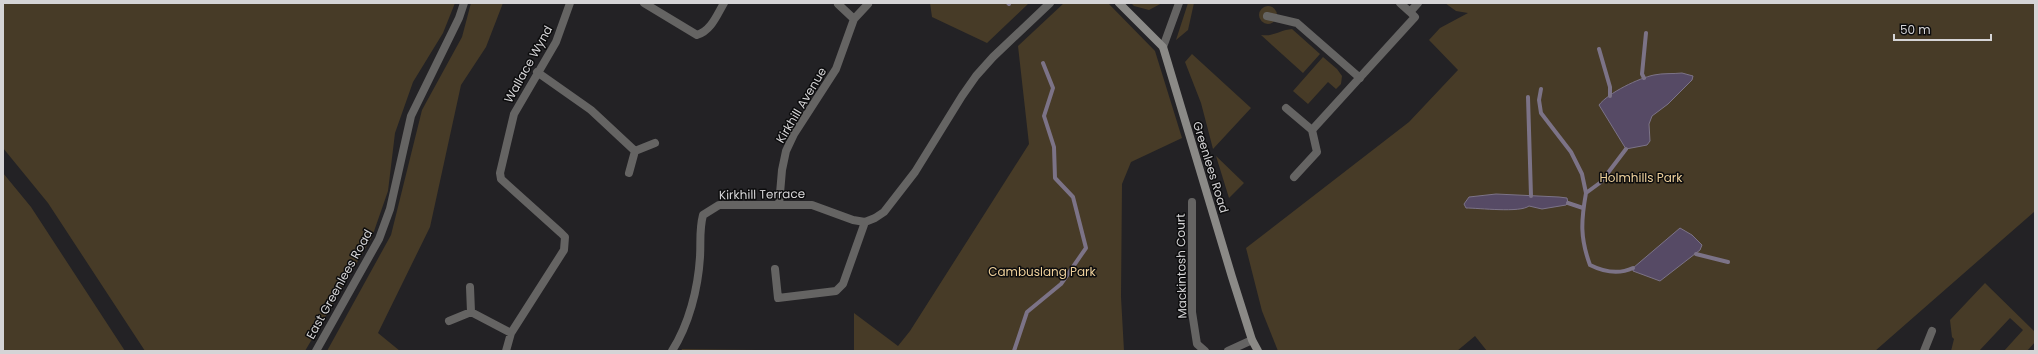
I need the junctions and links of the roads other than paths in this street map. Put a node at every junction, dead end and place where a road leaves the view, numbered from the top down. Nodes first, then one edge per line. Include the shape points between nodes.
1 (464, 3) edge
2 (570, 3) edge
3 (644, 3) edge
4 (724, 3) edge
5 (1050, 3) edge
6 (1119, 3) edge
7 (1179, 3) edge
8 (1400, 3) edge
9 (1418, 3) edge
10 (838, 4) edge
11 (868, 4) edge
12 (1410, 12) junction
13 (1267, 16) dead end
14 (854, 19) junction
15 (1163, 48) junction
16 (538, 72) junction
17 (1360, 78) junction
18 (1286, 108) dead end
19 (1312, 130) junction
20 (655, 143) dead end
21 (635, 151) junction
22 (629, 173) dead end
23 (1294, 177) dead end
24 (1192, 202) dead end
25 (779, 205) junction
26 (865, 222) junction
27 (775, 269) dead end
28 (470, 287) dead end
29 (471, 312) junction
30 (449, 320) dead end
31 (1932, 331) dead end
32 (511, 333) junction
33 (1252, 340) junction
34 (316, 351) edge
35 (506, 351) edge
36 (672, 351) edge
37 (1204, 351) edge
38 (1228, 351) edge
39 (1258, 351) edge
40 (1924, 351) edge

1 - 34 street, East Greenlees Road via 411,116 390,209 379,239
2 - 16 street, Wallace Wynd via 556,42
3 - 4 street via 697,35 703,34 713,24
5 - 26 street via 976,76 915,172 884,212
6 - 15 main road, Greenlees Road
7 - 15 street
8 - 12 street
9 - 12 street
10 - 14 street
11 - 14 street, Kirkhill Avenue
12 - 17 street via 1415,17
13 - 17 street via 1297,23
14 - 25 street, Kirkhill Avenue via 836,69 794,134 786,151
15 - 33 main road, Greenlees Road
16 - 21 street via 591,110
16 - 32 street, Wallace Wynd via 514,114 500,173 501,179 565,237 566,244 558,263
17 - 19 street
18 - 19 street
19 - 23 street via 1317,152
20 - 21 street
21 - 22 street
24 - 37 street, Mackintosh Court via 1192,312 1197,344
25 - 26 street, Kirkhill Terrace via 812,205
25 - 36 street, Kirkhill Terrace via 719,205 703,215 700,227 697,288
26 - 27 street via 843,284 836,291 778,298
28 - 29 street
29 - 30 street
29 - 32 street
31 - 40 street
32 - 35 street, Wallace Wynd
33 - 38 street
33 - 39 main road, Greenlees Road

